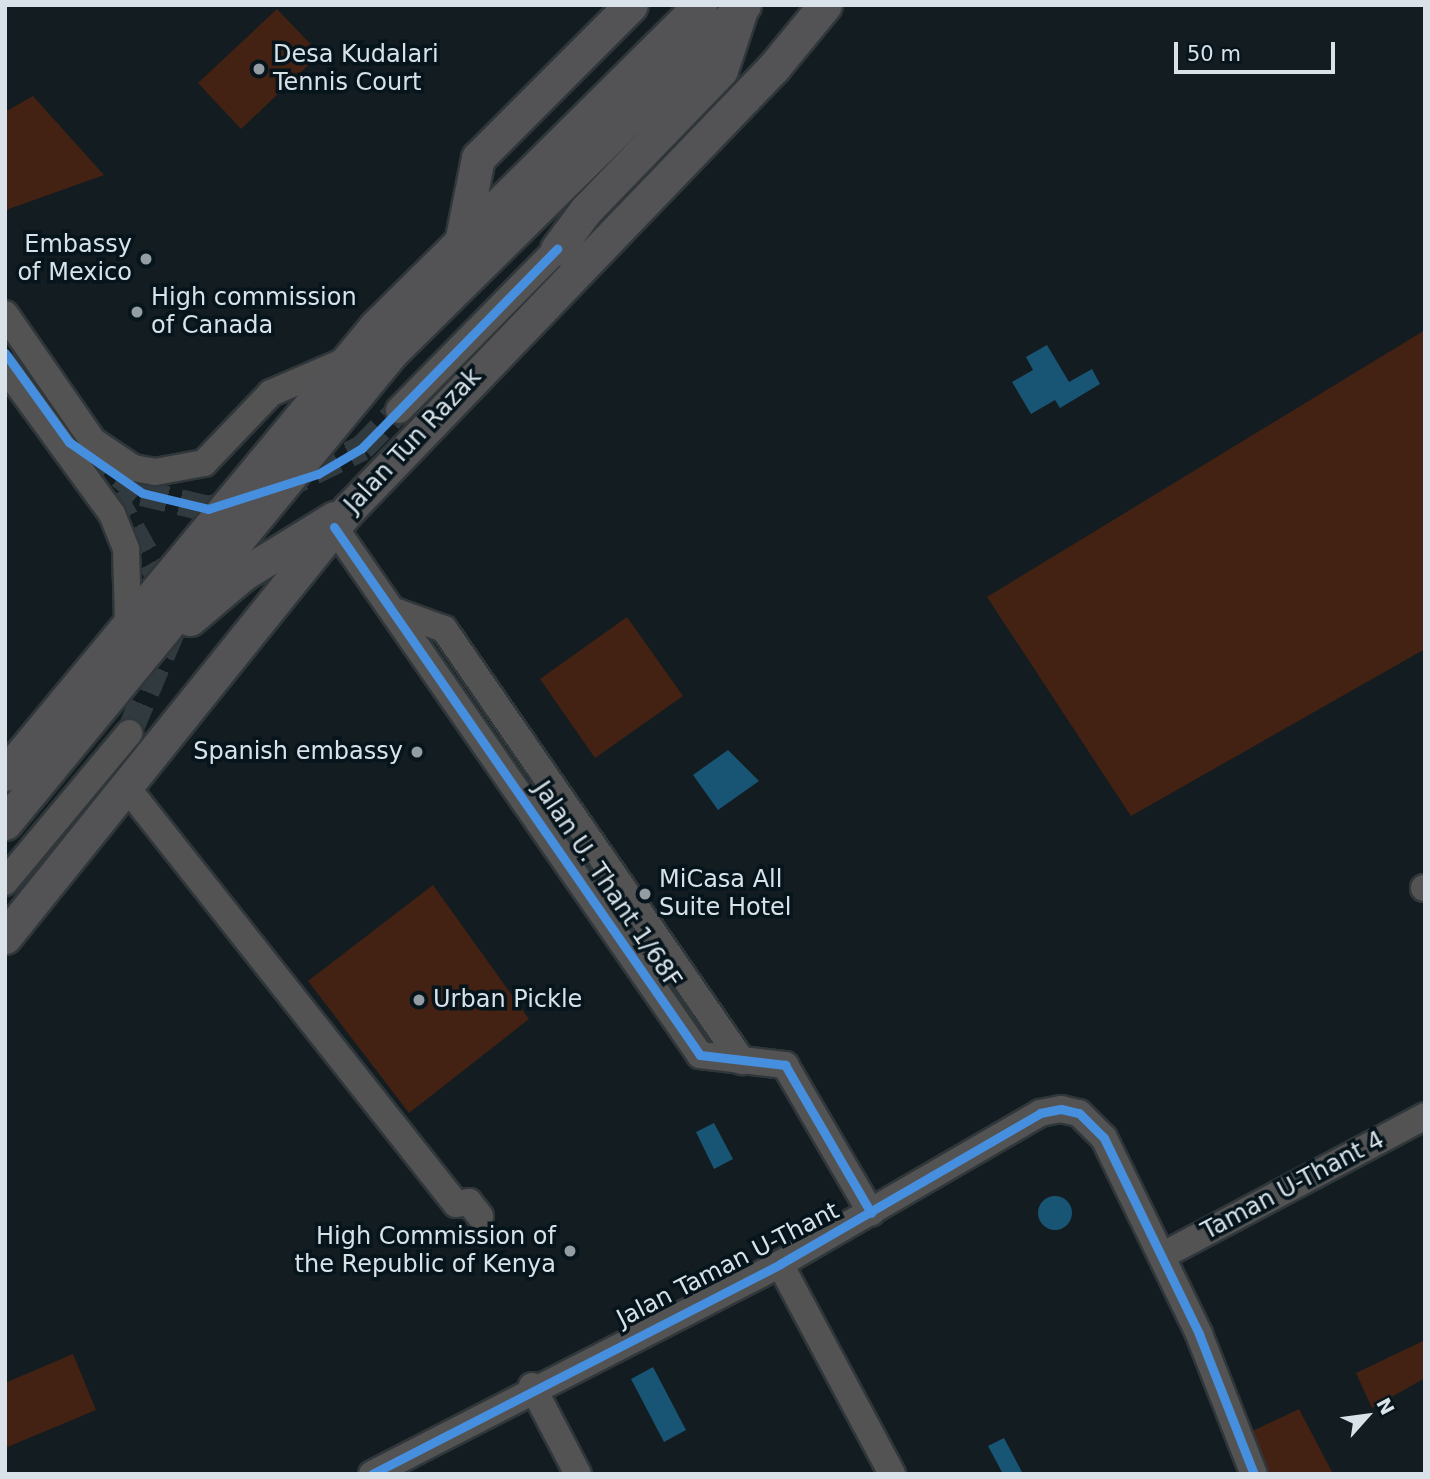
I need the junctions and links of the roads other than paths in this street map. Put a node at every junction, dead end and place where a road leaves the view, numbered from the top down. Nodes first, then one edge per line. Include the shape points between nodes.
1 (631, 5) edge
2 (700, 5) edge
3 (825, 5) edge
4 (743, 6) edge
5 (774, 67) junction
6 (462, 238) junction
7 (557, 249) junction
8 (5, 314) edge
9 (345, 361) junction
10 (5, 367) edge
11 (398, 410) tunnel mouth
12 (341, 518) junction
13 (128, 620) junction
14 (120, 680) junction
15 (129, 733) tunnel mouth
16 (5, 774) edge
17 (128, 789) junction
18 (5, 823) edge
19 (5, 882) edge
20 (5, 937) edge
21 (1425, 1116) edge
22 (871, 1213) junction
23 (480, 1216) dead end
24 (1162, 1256) junction
25 (780, 1264) junction
26 (532, 1386) junction
27 (372, 1474) edge
28 (578, 1474) edge
29 (892, 1474) edge
30 (1254, 1474) edge

1 - 6 main road via 478,158
2 - 6 main road
3 - 5 main road, Jalan Tun Razak
4 - 7 main road via 721,71 586,210
4 - 14 main road via 391,353
5 - 7 main road via 734,85 606,214
5 - 12 main road, Jalan Tun Razak
6 - 9 main road
7 - 11 street
8 - 9 street via 93,441 133,468 155,472 204,463 271,393
9 - 13 main road
10 - 13 street via 112,514 126,549
12 - 14 main road via 243,574
12 - 17 main road, Jalan Tun Razak
12 - 22 street, Jalan U. Thant 1/68F via 397,612 700,1055 785,1065
13 - 16 main road
14 - 18 main road
15 - 19 street
17 - 20 main road, Jalan Tun Razak
17 - 23 street via 456,1204 469,1202
21 - 24 street, Taman U-Thant 4
22 - 24 street, Jalan Taman U-Thant via 1040,1113 1061,1109 1079,1113 1104,1138
22 - 25 street, Jalan Taman U-Thant
24 - 30 street, Jalan Taman U-Thant
25 - 26 street, Jalan Taman U-Thant
25 - 29 street
26 - 27 street, Jalan Taman U-Thant
26 - 28 street

